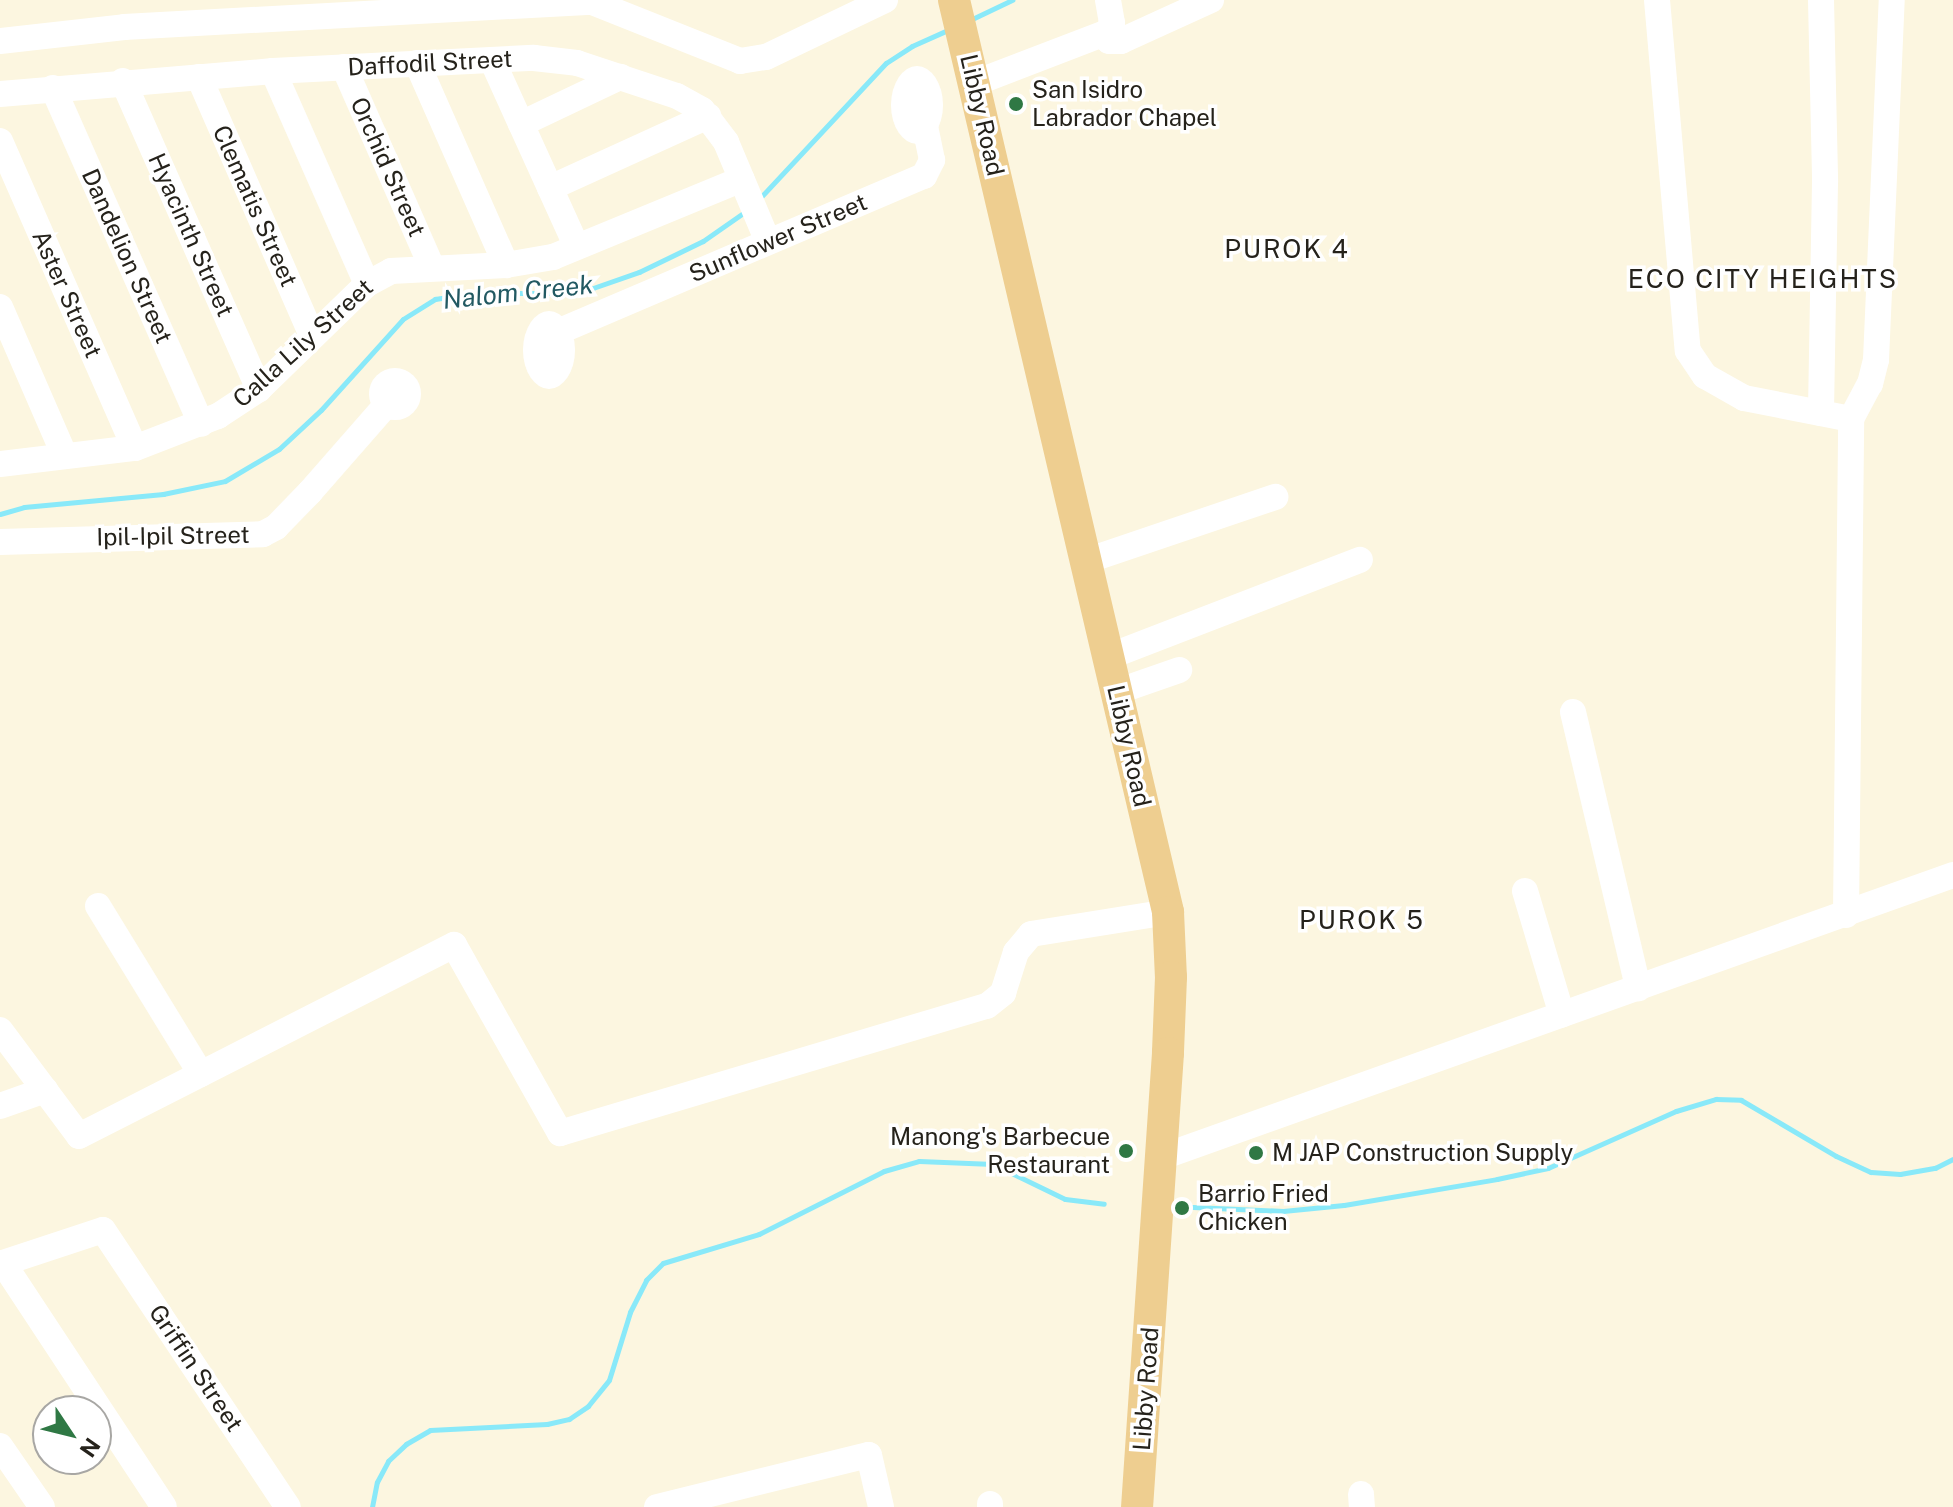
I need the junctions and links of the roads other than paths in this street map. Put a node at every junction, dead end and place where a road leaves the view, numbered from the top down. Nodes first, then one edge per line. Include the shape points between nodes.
1 (384, 0) edge
2 (885, 0) edge
3 (1108, 0) edge
4 (1211, 0) edge
5 (1657, 0) edge
6 (1821, 0) edge
7 (1892, 0) edge
8 (590, 1) edge
9 (427, 5) edge
10 (956, 7) edge
11 (288, 12) junction
12 (109, 22) junction
13 (0, 28) edge
14 (1103, 35) junction
15 (0, 41) edge
16 (492, 60) junction
17 (417, 63) junction
18 (344, 67) junction
19 (273, 71) junction
20 (972, 72) junction
21 (199, 77) junction
22 (620, 77) junction
23 (123, 81) junction
24 (53, 88) junction
25 (0, 94) edge
26 (920, 102) dead end
27 (708, 116) junction
28 (521, 124) junction
29 (0, 141) edge
30 (550, 188) junction
31 (750, 198) junction
32 (768, 242) junction
33 (577, 247) junction
34 (506, 265) junction
35 (432, 267) junction
36 (367, 284) junction
37 (0, 307) edge
38 (560, 331) dead end
39 (312, 336) junction
40 (259, 389) junction
41 (387, 404) dead end
42 (1821, 413) junction
43 (1851, 419) junction
44 (201, 424) junction
45 (135, 448) junction
46 (64, 454) junction
47 (0, 464) edge
48 (1275, 497) dead end
49 (0, 542) edge
50 (1360, 560) dead end
51 (1086, 561) junction
52 (1108, 657) junction
53 (1179, 670) dead end
54 (1116, 692) junction
55 (1573, 712) dead end
56 (1953, 875) edge
57 (1525, 891) dead end
58 (98, 906) dead end
59 (1168, 912) junction
60 (1846, 915) junction
61 (1638, 988) junction
62 (1562, 1015) junction
63 (0, 1030) edge
64 (201, 1074) junction
65 (45, 1090) junction
66 (0, 1106) edge
67 (1162, 1157) junction
68 (2, 1263) edge
69 (0, 1446) edge
70 (42, 1507) edge
71 (164, 1507) edge
72 (288, 1507) edge
73 (657, 1507) edge
74 (881, 1507) edge
75 (1137, 1507) edge

1 - 11 street
2 - 8 street via 766,57 740,61
3 - 14 street via 1112,23
4 - 14 street via 1121,41
5 - 42 street via 1688,351 1705,376 1728,392
6 - 42 street
7 - 43 street via 1876,360
8 - 9 street
9 - 11 street
10 - 20 main road, Libby Road
11 - 12 street
12 - 13 street
12 - 15 street
14 - 20 street
16 - 17 street, Daffodil Street
16 - 22 street, Daffodil Street via 555,59
16 - 28 street
17 - 18 street, Daffodil Street
17 - 34 street
18 - 19 street, Daffodil Street
18 - 35 street, Orchid Street
19 - 21 street, Daffodil Street
19 - 36 street
20 - 51 main road, Libby Road
21 - 23 street, Daffodil Street
21 - 39 street, Clematis Street
22 - 27 street, Daffodil Street via 688,101
22 - 28 street
23 - 24 street, Daffodil Street
23 - 40 street, Hyacinth Street
24 - 25 street, Daffodil Street
24 - 44 street, Dandelion Street
26 - 32 street, Sunflower Street via 932,160 928,173
27 - 30 street
27 - 31 street, Daffodil Street via 726,142
28 - 30 street
29 - 45 street, Aster Street
30 - 33 street
31 - 32 street, Daffodil Street
31 - 33 street, Calla Lily Street
32 - 38 street, Sunflower Street
33 - 34 street, Calla Lily Street
34 - 35 street, Calla Lily Street
35 - 36 street, Calla Lily Street via 391,271
36 - 39 street, Calla Lily Street
37 - 46 street
39 - 40 street, Calla Lily Street
40 - 44 street, Calla Lily Street
41 - 49 street, Ipil-Ipil Street via 302,501 263,534
42 - 43 street
43 - 60 street
44 - 45 street, Calla Lily Street
45 - 46 street, Calla Lily Street
46 - 47 street, Calla Lily Street
48 - 51 street
50 - 52 street
51 - 52 main road, Libby Road
52 - 54 main road, Libby Road
53 - 54 street
54 - 59 main road, Libby Road
55 - 61 street
56 - 60 street
57 - 62 street
58 - 64 street
59 - 64 street via 1031,934 1016,952 1003,993 987,1006 560,1133 454,945
59 - 67 main road, Libby Road via 1171,977
60 - 61 street
61 - 62 street
62 - 67 street
63 - 65 street
64 - 65 street via 79,1136
65 - 66 street
67 - 75 main road, Libby Road
68 - 71 street
68 - 72 street, Griffin Street via 103,1230
69 - 70 street
73 - 74 street via 869,1455

